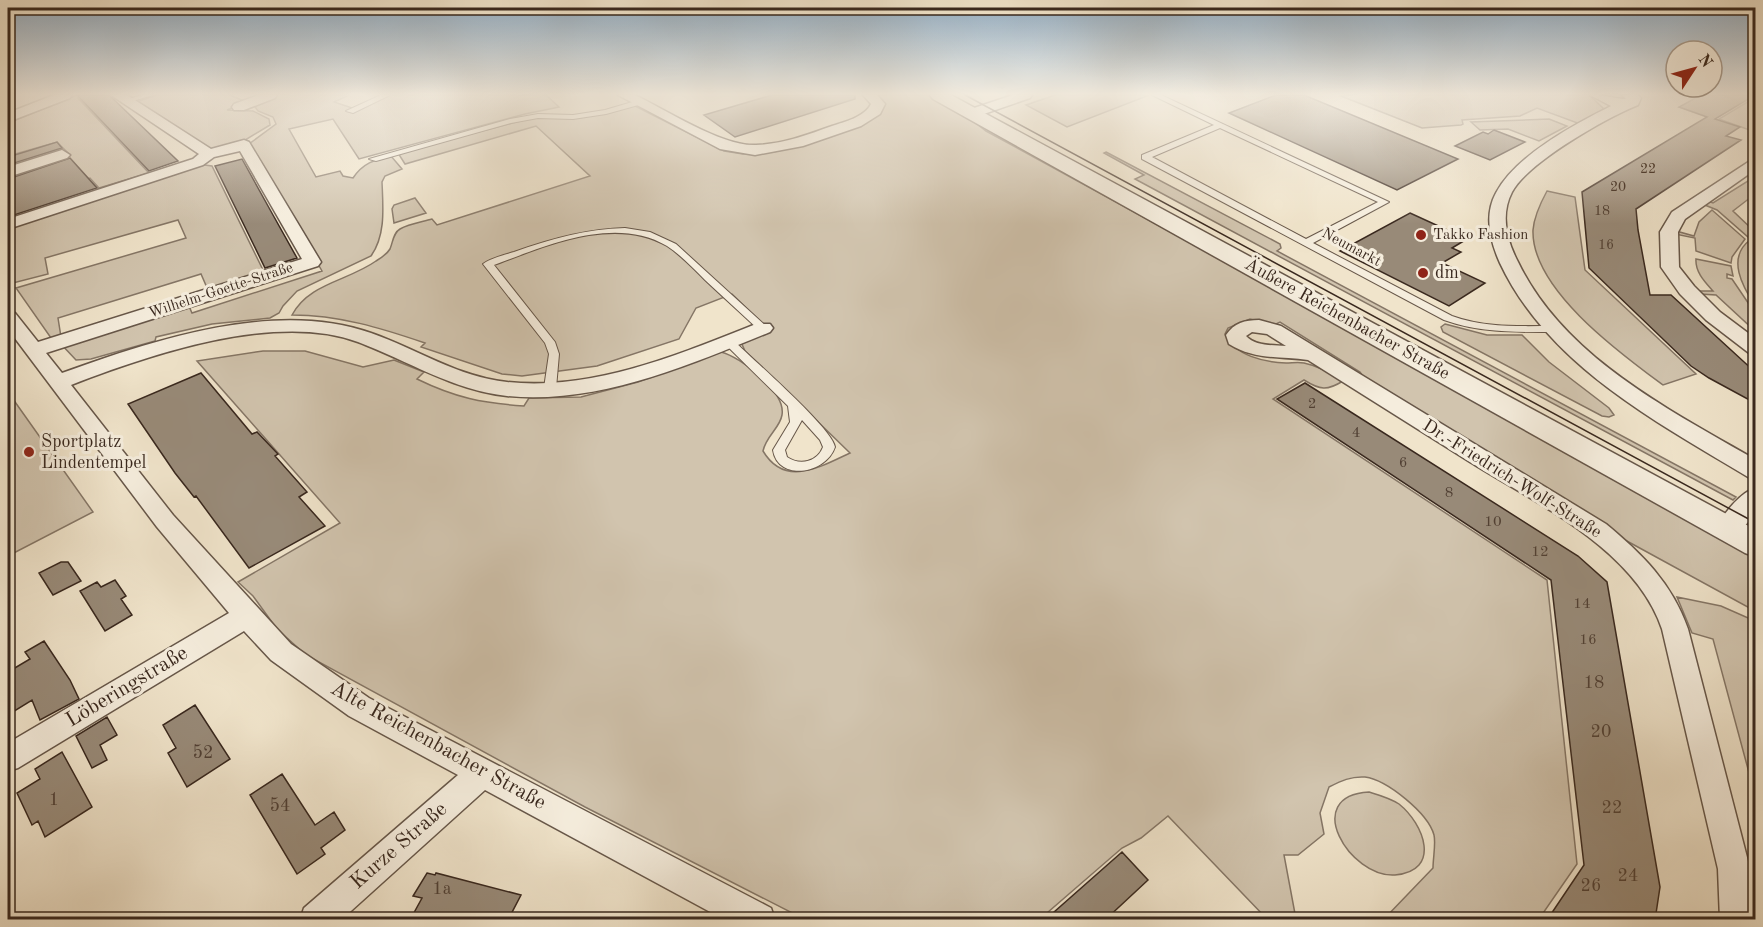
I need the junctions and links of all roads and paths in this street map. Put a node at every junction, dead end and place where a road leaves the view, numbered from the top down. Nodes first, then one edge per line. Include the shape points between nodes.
1 (185, 138) edge
2 (448, 138) edge
3 (711, 138) edge
4 (811, 138) edge
5 (1020, 138) edge
6 (1189, 138) edge
7 (1248, 138) edge
8 (1567, 138) edge
9 (209, 154) junction
10 (62, 155) dead end
11 (373, 159) dead end
12 (1755, 161) edge
13 (8, 172) edge
14 (8, 224) edge
15 (1307, 242) junction
16 (8, 317) edge
17 (763, 328) joint
18 (1554, 329) junction
19 (729, 342) junction
20 (1755, 349) edge
21 (34, 350) junction
22 (1311, 354) dead end
23 (58, 382) junction
24 (549, 388) junction
25 (794, 406) junction
26 (1755, 471) edge
27 (1755, 496) edge
28 (1727, 529) junction
29 (1755, 545) edge
30 (247, 616) junction
31 (8, 758) edge
32 (482, 773) junction
33 (316, 920) edge
34 (759, 920) edge
35 (1737, 920) edge

1 - 9 street
2 - 11 lane
3 - 4 street via 726,146 755,150
5 - 28 street, Äußere Reichenbacher Straße
6 - 15 lane, Neumarkt via 1145,157
7 - 15 lane via 1385,202
8 - 18 street via 1523,169 1503,192 1498,208 1498,231 1512,274
9 - 14 street via 198,162
9 - 21 street, Wilhelm-Goette-Straße via 243,145 312,262
10 - 13 street
12 - 20 street via 1678,216 1669,232 1670,267 1713,316
15 - 18 lane, Neumarkt via 1459,323 1490,328
16 - 21 street, Alte Reichenbacher Straße
17 - 19 street
17 - 24 lane via 679,250 651,235 623,231 554,241 488,264 550,342 554,354
18 - 26 street via 1630,393
19 - 24 street via 614,380
19 - 25 lane
21 - 23 street, Alte Reichenbacher Straße
22 - 35 street, Dr.-Friedrich-Wolf-Straße via 1597,530 1640,567 1657,588 1671,613 1734,869
23 - 24 street via 175,343 279,326 326,329 362,337 462,380 509,389
23 - 30 street, Alte Reichenbacher Straße via 147,498
25 - 25 lane via 829,443 825,457 806,466 794,466 780,455 780,448 796,423
27 - 28 street
28 - 29 street, Äußere Reichenbacher Straße
30 - 31 street, Löberingstraße
30 - 32 street, Alte Reichenbacher Straße via 281,652 359,707
32 - 33 street, Kurze Straße
32 - 34 street, Alte Reichenbacher Straße

